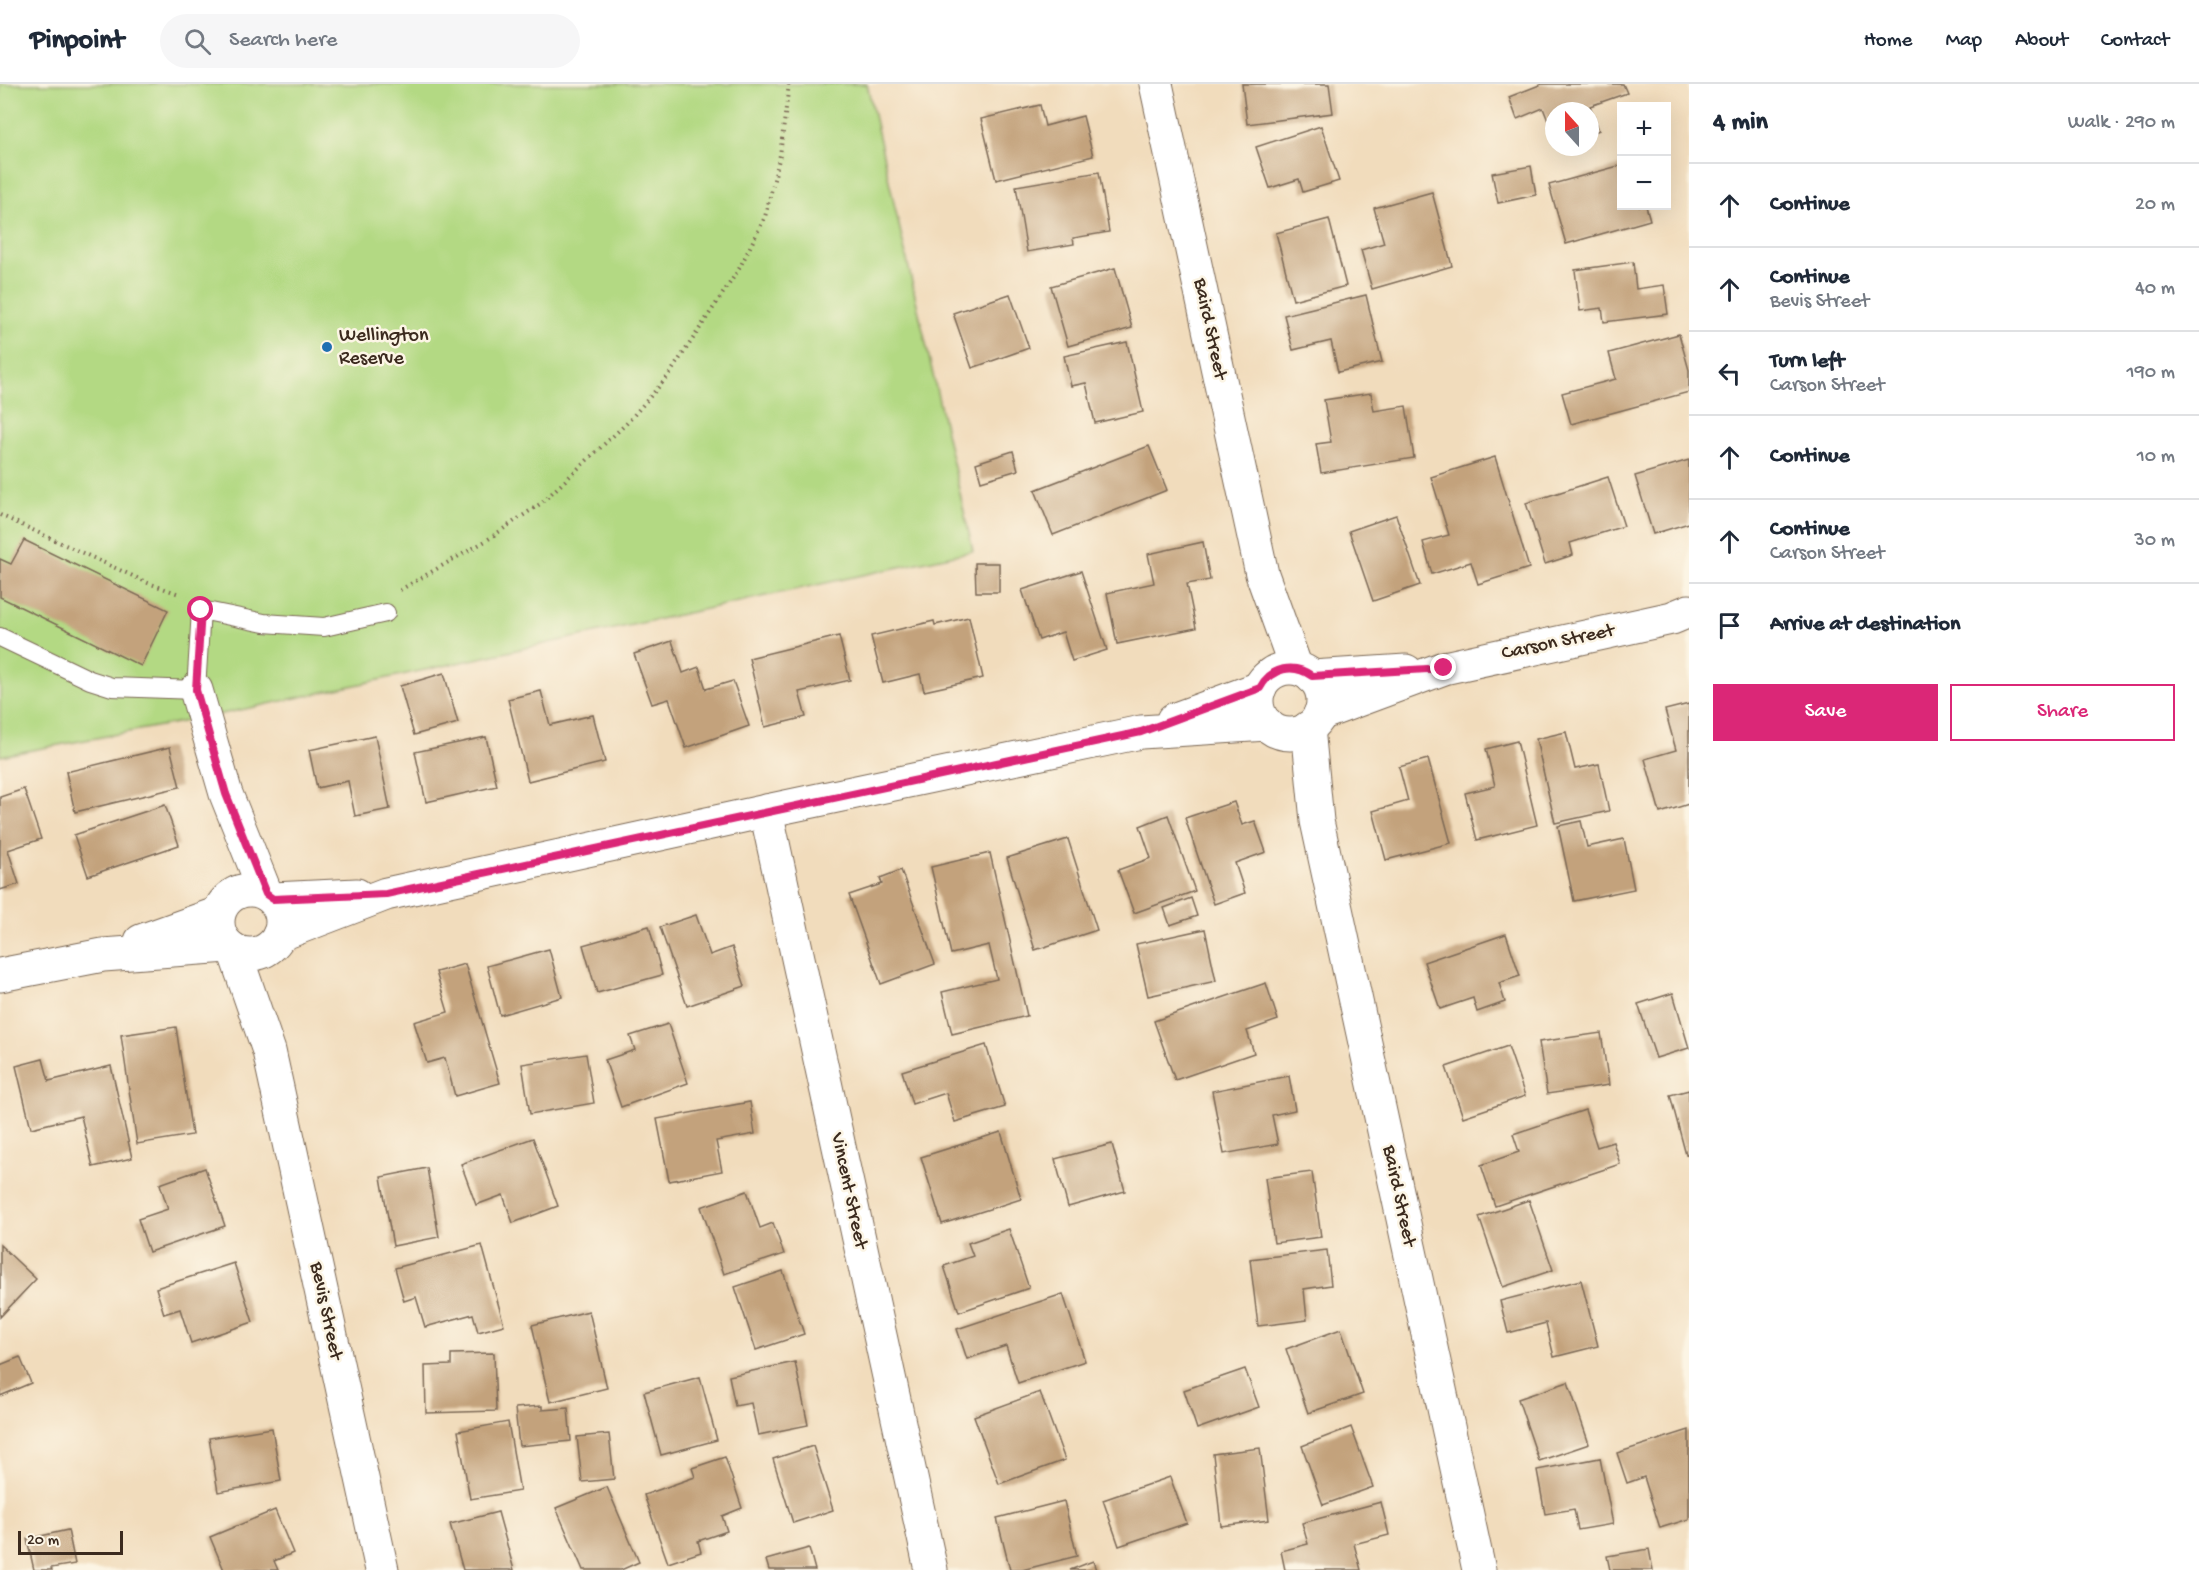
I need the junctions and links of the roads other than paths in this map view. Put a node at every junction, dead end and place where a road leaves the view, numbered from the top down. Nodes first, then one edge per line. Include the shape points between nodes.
1 (1156, 84) edge
2 (386, 613) dead end
3 (1683, 616) edge
4 (0, 637) edge
5 (1444, 668) junction
6 (1284, 677) junction
7 (196, 690) junction
8 (1294, 725) junction
9 (1141, 732) junction
10 (766, 812) junction
11 (386, 894) junction
12 (249, 900) junction
13 (251, 946) junction
14 (103, 955) junction
15 (0, 975) edge
16 (382, 1570) edge
17 (931, 1570) edge
18 (1479, 1570) edge

1 - 6 street, Baird Street
2 - 7 lane via 324,627 264,623 201,610
3 - 5 street, Carson Street
4 - 7 lane via 112,687
5 - 6 street, Carson Street
5 - 8 street, Carson Street
6 - 8 street via 1258,707 1261,716
6 - 8 street via 1319,684 1322,694
6 - 9 street, Carson Street
7 - 12 street via 226,794
8 - 9 street, Carson Street
8 - 18 street, Baird Street
9 - 10 street, Carson Street
10 - 11 street, Carson Street
10 - 17 street, Vincent Street
11 - 12 street, Carson Street
11 - 13 street, Carson Street
12 - 13 street via 219,930
12 - 13 street via 282,916
12 - 14 street, Carson Street
13 - 14 street, Carson Street
13 - 16 street, Bevis Street via 269,1051
14 - 15 street, Carson Street

